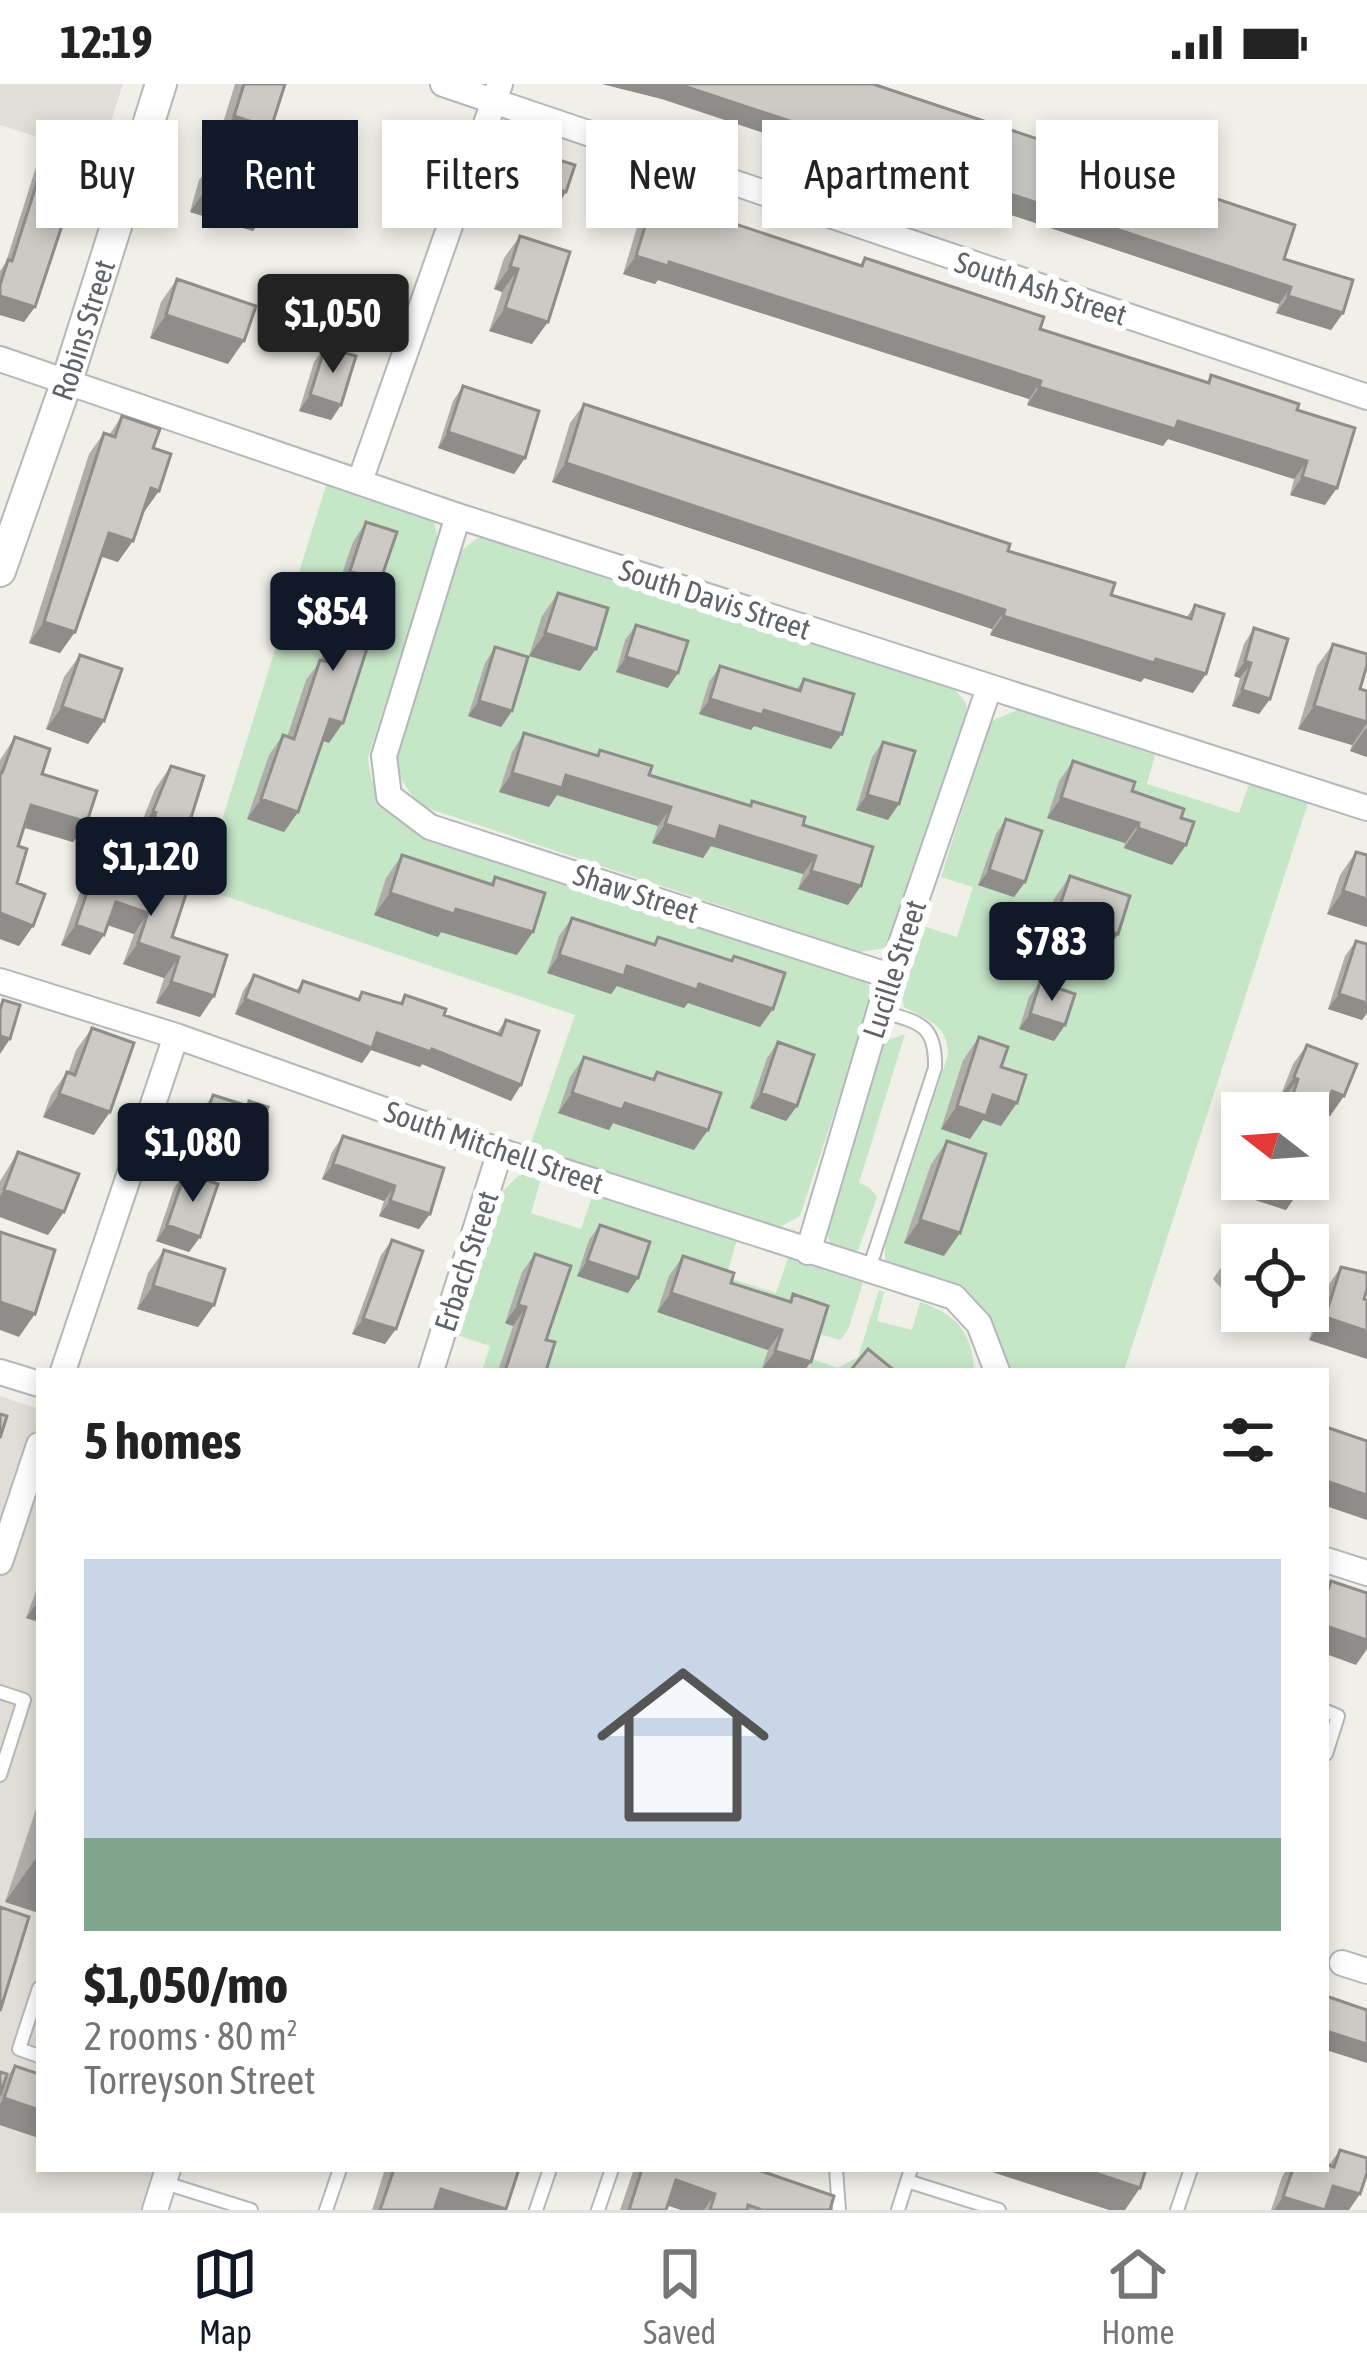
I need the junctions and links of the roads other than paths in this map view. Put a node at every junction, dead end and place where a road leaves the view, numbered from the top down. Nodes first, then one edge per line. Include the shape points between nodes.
1 (161, 84) edge
2 (443, 84) edge
3 (497, 93) edge
4 (0, 359) edge
5 (67, 381) junction
6 (1367, 397) edge
7 (360, 481) junction
8 (458, 516) junction
9 (0, 571) edge
10 (989, 688) junction
11 (1367, 808) edge
12 (890, 976) junction
13 (0, 981) edge
14 (880, 1010) junction
15 (176, 1036) junction
16 (500, 1151) junction
17 (808, 1252) junction
18 (869, 1270) junction
19 (65, 1368) edge
20 (432, 1368) edge
21 (996, 1368) edge
22 (0, 1372) edge
23 (36, 1383) edge
24 (36, 1453) edge
25 (1329, 1561) edge
26 (0, 1562) edge
27 (1367, 1573) edge
28 (0, 1692) edge
29 (1329, 1713) edge
30 (1329, 1744) edge
31 (0, 1775) edge
32 (36, 1997) edge
33 (36, 2055) edge
34 (339, 2172) edge
35 (549, 2172) edge
36 (610, 2172) edge
37 (836, 2172) edge
38 (1190, 2172) edge
39 (909, 2175) edge
40 (166, 2176) edge
41 (155, 2210) edge
42 (251, 2210) edge
43 (326, 2210) edge
44 (536, 2210) edge
45 (598, 2210) edge
46 (839, 2210) edge
47 (898, 2210) edge
48 (999, 2210) edge
49 (1178, 2210) edge

1 - 5 street, Robins Street
2 - 3 street, South Ash Street
3 - 6 street, South Ash Street
3 - 7 street
4 - 5 street, South Davis Street
5 - 7 street, South Davis Street
5 - 9 street, Robins Street
7 - 8 street, South Davis Street
8 - 10 street, South Davis Street
8 - 12 street, Shaw Street via 384,756 389,796 430,827
10 - 11 street, South Davis Street
10 - 12 street, Lucille Street
12 - 14 street, Lucille Street
13 - 15 street, South Mitchell Street
14 - 17 street, Lucille Street
14 - 18 lane via 922,1024 935,1041 935,1067
15 - 16 street, South Mitchell Street
15 - 19 street
16 - 17 street, South Mitchell Street
16 - 20 street, Erbach Street
17 - 18 street, South Mitchell Street
18 - 21 street, South Mitchell Street via 954,1297 979,1324
22 - 23 street
24 - 26 street
25 - 27 street
28 - 31 lane via 24,1700
29 - 30 lane via 1338,1716
32 - 33 lane via 19,2049
34 - 43 lane
35 - 44 lane
36 - 45 lane
37 - 46 lane
38 - 49 lane
39 - 47 lane
39 - 48 lane
40 - 41 street
40 - 42 lane

